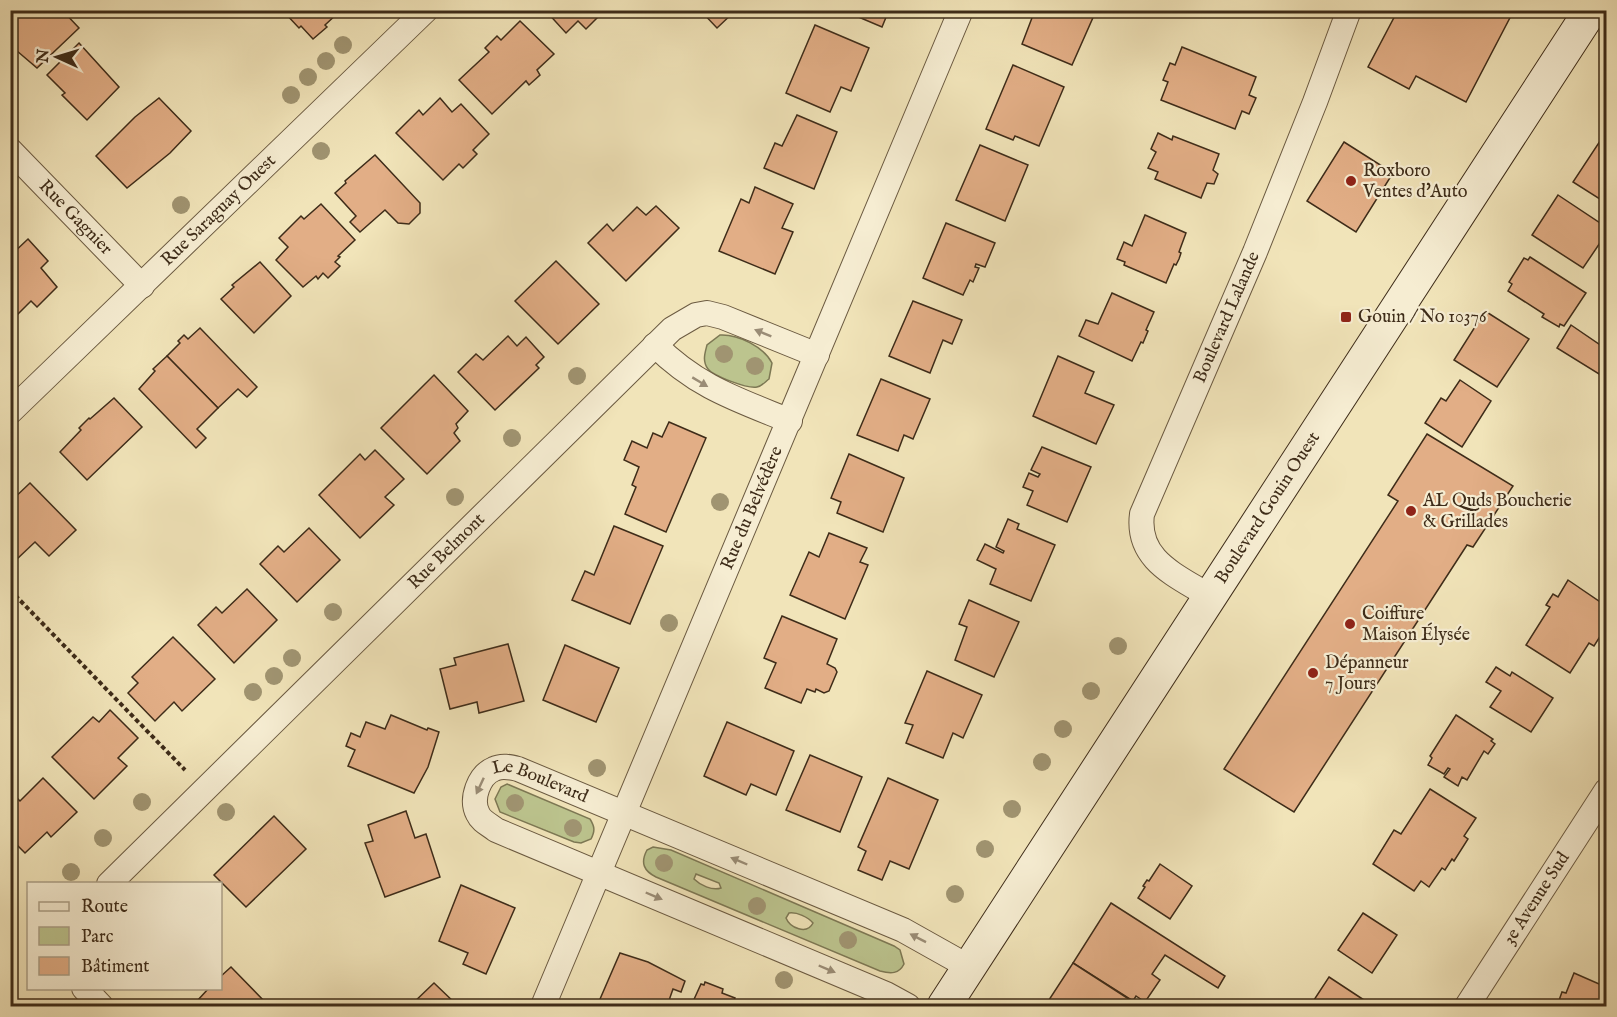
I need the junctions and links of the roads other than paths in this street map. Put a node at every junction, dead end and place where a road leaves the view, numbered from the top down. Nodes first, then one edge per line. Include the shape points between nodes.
1 (426, 10) edge
2 (961, 10) edge
3 (1349, 10) edge
4 (1591, 10) edge
5 (10, 150) edge
6 (142, 286) junction
7 (655, 345) junction
8 (818, 355) junction
9 (10, 412) edge
10 (790, 421) junction
11 (1209, 596) junction
12 (1606, 791) edge
13 (625, 813) junction
14 (600, 874) junction
15 (111, 882) edge
16 (969, 967) junction
17 (86, 990) edge
18 (101, 1006) edge
19 (543, 1006) edge
20 (908, 1006) edge
21 (944, 1006) edge
22 (1467, 1006) edge

1 - 6 street, Rue Saraguay Ouest
2 - 8 street, Rue du Belvédère
3 - 11 street, Boulevard Lalande via 1255,252 1142,514 1141,536 1152,556
4 - 11 main road, Boulevard Gouin Ouest
5 - 6 street, Rue Gagnier
6 - 9 street, Rue Saraguay Ouest
8 -> 7 street, Rue Belmont via 707,313 684,320
7 -> 10 street via 706,386
7 - 15 street, Rue Belmont
8 - 10 street, Rue du Belvédère
10 - 13 street, Rue du Belvédère
11 - 16 main road, Boulevard Gouin Ouest
12 - 22 street, 3e Avenue Sud
13 - 14 street, Rue du Belvédère
13 -> 14 street, Le Boulevard via 518,769 496,767 478,787 478,814 490,826
16 -> 13 street, Le Boulevard via 903,930
14 - 19 street, Rue du Belvédère
14 -> 20 street, Le Boulevard
16 - 21 main road, Boulevard Gouin Ouest
17 - 18 street

